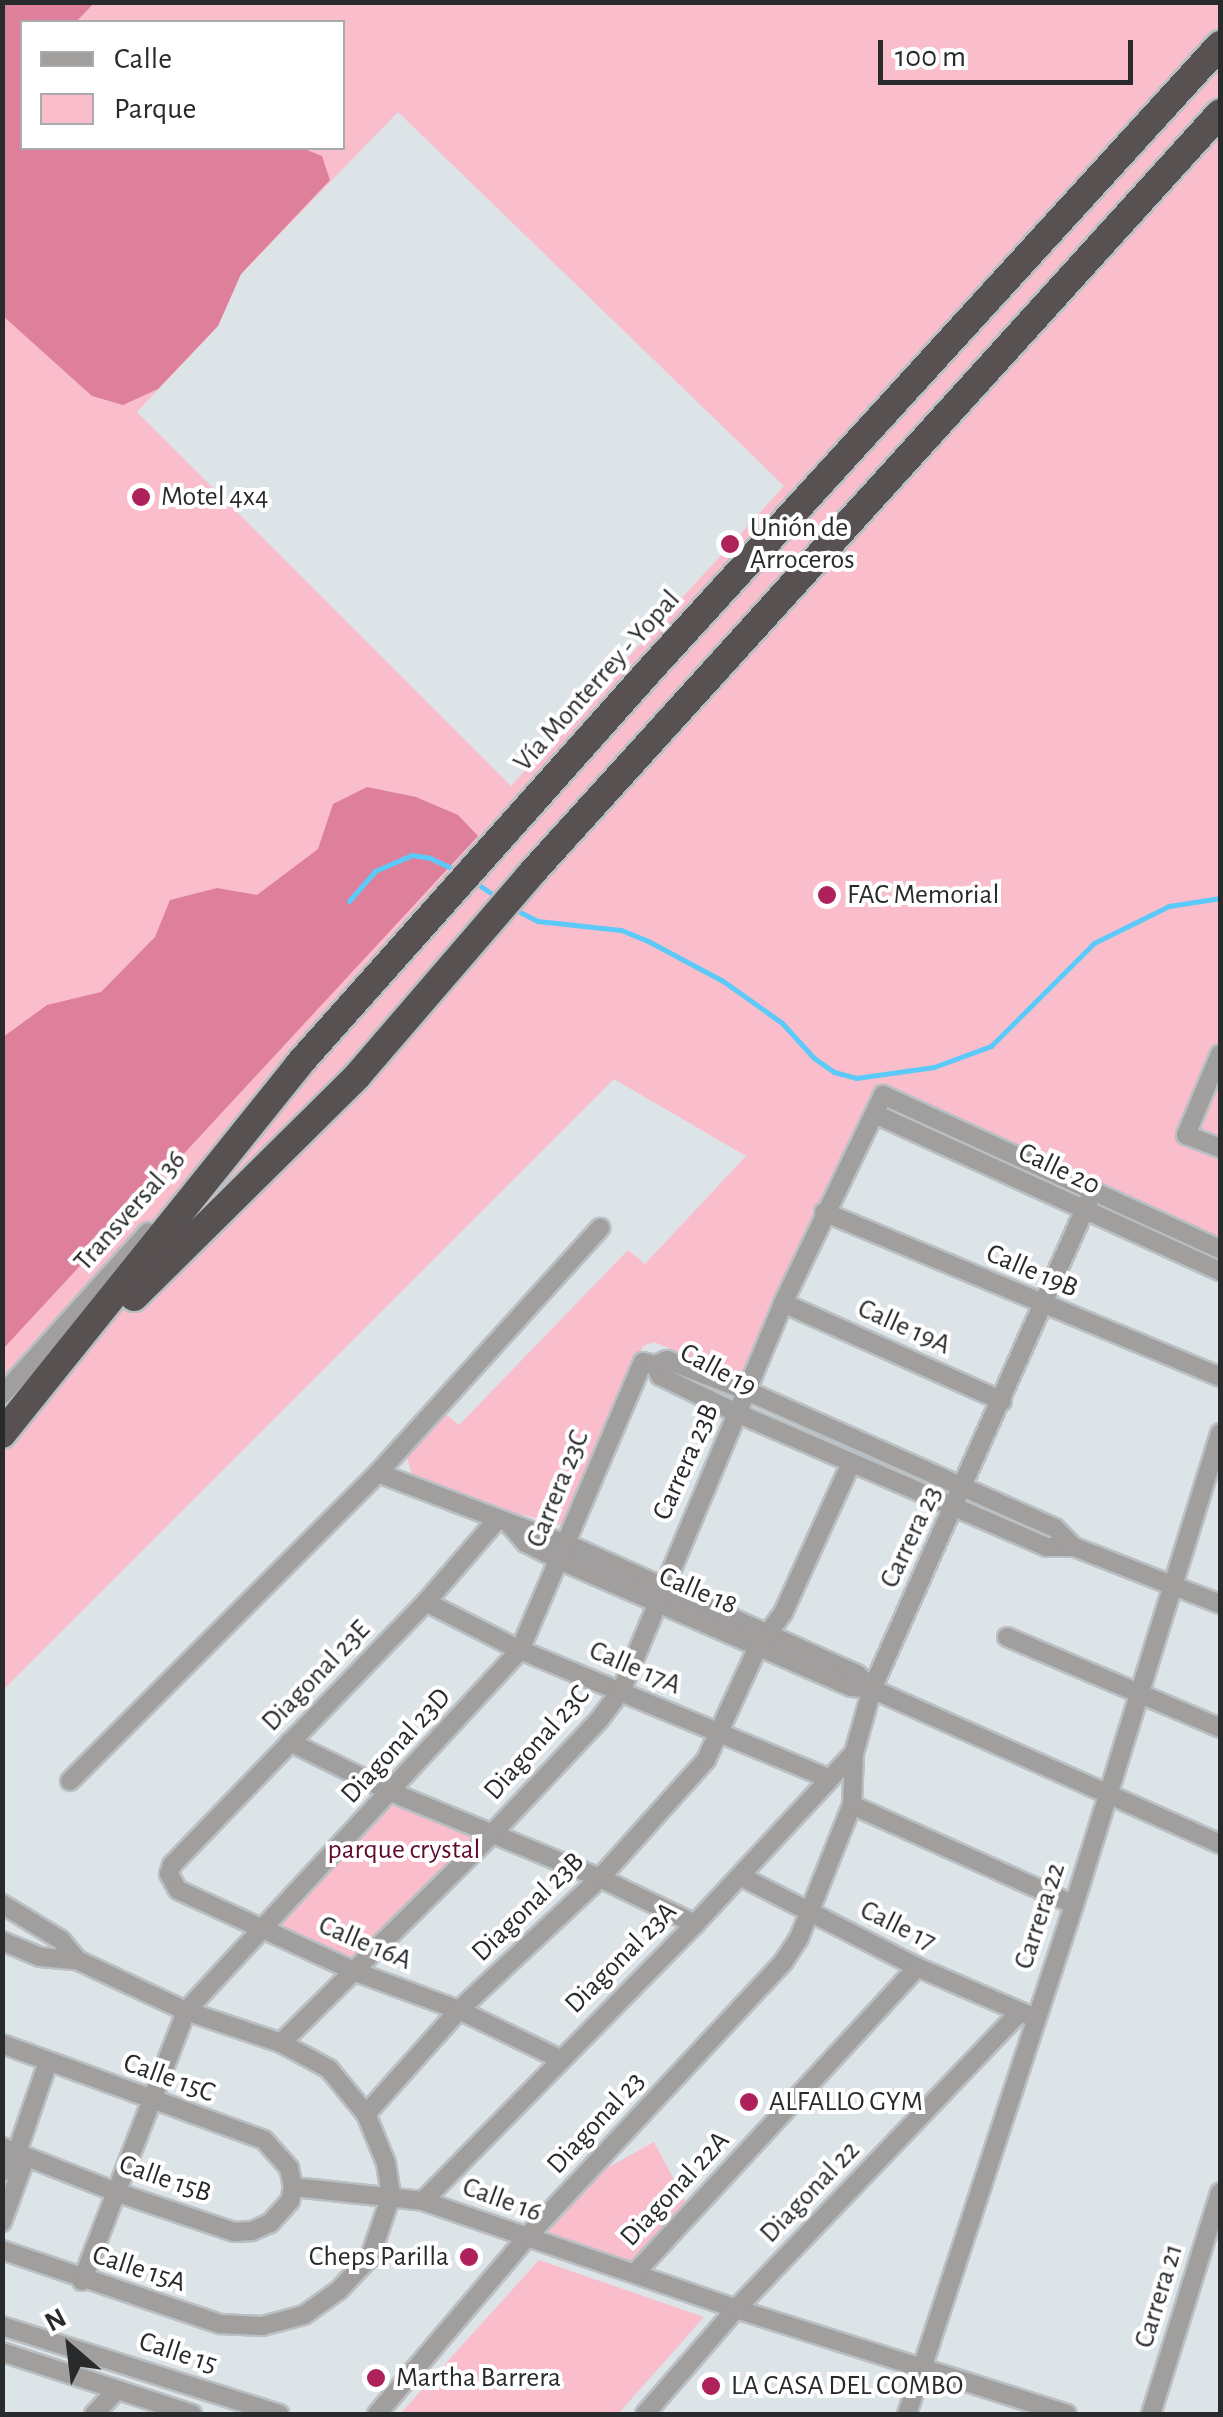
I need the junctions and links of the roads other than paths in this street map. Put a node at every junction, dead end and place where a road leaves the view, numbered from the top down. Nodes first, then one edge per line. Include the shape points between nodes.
1 (1220, 45) edge
2 (1220, 113) edge
3 (1220, 1054) edge
4 (298, 1064) junction
5 (876, 1114) junction
6 (1220, 1148) edge
7 (1092, 1193) junction
8 (1084, 1211) junction
9 (824, 1212) junction
10 (600, 1228) dead end
11 (1220, 1248) edge
12 (1220, 1272) edge
13 (784, 1304) junction
14 (1044, 1306) junction
15 (655, 1365) junction
16 (1220, 1377) edge
17 (48, 1382) junction
18 (746, 1392) junction
19 (2, 1395) edge
20 (1002, 1402) junction
21 (737, 1413) junction
22 (1220, 1433) edge
23 (2, 1434) edge
24 (851, 1463) junction
25 (378, 1473) junction
26 (964, 1489) junction
27 (956, 1507) junction
28 (504, 1524) junction
29 (1074, 1547) junction
30 (562, 1552) junction
31 (1172, 1583) junction
32 (658, 1594) junction
33 (426, 1602) junction
34 (1220, 1604) edge
35 (1007, 1637) dead end
36 (762, 1640) junction
37 (520, 1650) junction
38 (872, 1689) junction
39 (621, 1690) junction
40 (1136, 1693) junction
41 (1220, 1728) edge
42 (720, 1734) junction
43 (290, 1742) junction
44 (854, 1753) junction
45 (826, 1778) junction
46 (70, 1781) dead end
47 (391, 1792) junction
48 (1109, 1792) junction
49 (852, 1805) junction
50 (492, 1834) junction
51 (1220, 1844) edge
52 (172, 1865) joint
53 (740, 1876) junction
54 (600, 1878) junction
55 (2, 1904) edge
56 (1074, 1905) junction
57 (810, 1913) junction
58 (696, 1924) junction
59 (260, 1928) junction
60 (2, 1941) edge
61 (77, 1960) junction
62 (916, 1966) junction
63 (356, 1972) junction
64 (459, 2010) junction
65 (186, 2011) junction
66 (1028, 2014) junction
67 (2, 2044) edge
68 (281, 2044) junction
69 (558, 2058) junction
70 (48, 2062) junction
71 (150, 2102) junction
72 (366, 2114) junction
73 (10, 2150) edge
74 (2, 2172) edge
75 (293, 2187) junction
76 (116, 2192) junction
77 (1220, 2193) edge
78 (391, 2196) junction
79 (423, 2200) junction
80 (2, 2222) edge
81 (526, 2238) junction
82 (2, 2250) edge
83 (636, 2272) junction
84 (82, 2281) junction
85 (736, 2309) junction
86 (7, 2327) edge
87 (3, 2353) edge
88 (923, 2370) junction
89 (116, 2390) junction
90 (94, 2414) edge
91 (192, 2414) edge
92 (279, 2414) edge
93 (377, 2414) edge
94 (645, 2414) edge
95 (906, 2414) edge
96 (1067, 2414) edge
97 (1151, 2414) edge

1 - 4 highway, Vía Monterrey - Yopal
2 - 17 highway, Vía Monterrey - Yopal via 528,876 358,1074
3 - 6 street via 1186,1135
4 - 17 highway, Vía Monterrey - Yopal
4 - 19 street, Transversal 36
5 - 7 street, Carrera 23B via 883,1095
5 - 8 street, Calle 20
5 - 9 street, Carrera 23B
7 - 8 street, Carrera 23
7 - 11 street
8 - 12 street, Calle 20
8 - 14 street, Carrera 23
9 - 13 street, Carrera 23B
9 - 14 street, Calle 19B
10 - 25 street
13 - 18 street, Carrera 23B
13 - 20 street, Calle 19A
14 - 16 street, Calle 19B
14 - 20 street, Carrera 23
15 - 18 street, Calle 19 via 667,1360
15 - 21 street, Calle 19 via 660,1376
15 - 30 street, Carrera 23C via 644,1362 636,1372
17 - 23 highway, Vía Monterrey - Yopal
18 - 21 street, Carrera 23B
18 - 26 street, Calle 19
20 - 26 street, Carrera 23
21 - 24 street, Calle 19
21 - 32 street, Carrera 23B
22 - 31 street, Carrera 22
24 - 27 street, Calle 19
24 - 36 street, Diagonal 23B via 782,1613
25 - 28 street, Calle 18
25 - 46 street
26 - 27 street, Carrera 23
26 - 29 street, Calle 19 via 1055,1528
27 - 29 street, Calle 19 via 1046,1547
27 - 38 street, Carrera 23
28 - 30 street, Calle 18 via 535,1530
28 - 33 street, Diagonal 23E
29 - 31 street, Calle 19
30 - 32 street, Calle 18
30 - 37 street, Carrera 23C
31 - 34 street, Calle 19
31 - 40 street, Carrera 22
32 - 36 street, Calle 18
32 - 39 street, Carrera 23B
33 - 37 street, Calle 17A
33 - 43 street, Diagonal 23E
35 - 40 street
36 - 38 street, Calle 18 via 856,1674
36 - 42 street, Diagonal 23B
37 - 39 street, Calle 17A
37 - 47 street, Diagonal 23D
38 - 44 street, Carrera 23
38 - 48 street, Calle 18
39 - 42 street, Calle 17A
39 - 50 street, Diagonal 23C
40 - 41 street
40 - 48 street, Carrera 22
42 - 45 street, Calle 17A
42 - 54 street, Diagonal 23B via 706,1760
43 - 47 street
43 - 52 street, Diagonal 23E
44 - 45 street, Diagonal 23A
44 - 49 street, Carrera 23
45 - 53 street, Diagonal 23A
47 - 50 street
47 - 59 street, Diagonal 23D
48 - 51 street, Calle 18
48 - 56 street, Carrera 22
49 - 56 street
49 - 57 street, Carrera 23
50 - 54 street
50 - 63 street, Diagonal 23C
52 - 59 street, Calle 16A via 171,1884 178,1890
53 - 57 street, Calle 17
53 - 58 street, Diagonal 23A
54 - 58 street
54 - 64 street, Diagonal 23B
55 - 61 street via 61,1940
56 - 66 street, Carrera 22
57 - 62 street, Calle 17
57 - 81 street, Diagonal 23 via 784,1962
58 - 69 street, Diagonal 23A
59 - 63 street, Calle 16A
59 - 65 street, Diagonal 23D
60 - 61 street via 40,1957
61 - 65 street
62 - 66 street, Calle 17
62 - 83 street, Diagonal 22A
63 - 64 street, Calle 16A
63 - 68 street, Diagonal 23C
64 - 69 street, Calle 16A
64 - 72 street, Diagonal 23B
65 - 68 street
65 - 71 street
66 - 85 street, Diagonal 22
66 - 88 street, Carrera 22
67 - 70 street, Calle 15C
68 - 72 street via 329,2068
69 - 79 street, Diagonal 23A
70 - 71 street, Calle 15C
70 - 73 street
71 - 75 street, Calle 15C via 264,2140 289,2168
71 - 76 street
72 - 78 street
73 - 74 street
73 - 76 street, Calle 15B
73 - 80 street via 22,2167
75 - 76 street, Calle 15B via 282,2212 252,2231 234,2232
75 - 78 street, Calle 16
76 - 84 street
77 - 97 street, Carrera 21
78 - 79 street, Calle 16
78 - 84 street, Calle 15A via 370,2256 340,2290 304,2315 262,2326 220,2324
79 - 81 street, Calle 16
81 - 83 street, Calle 16
81 - 93 street, Diagonal 23
82 - 84 street, Calle 15A
83 - 85 street, Calle 16
85 - 88 street, Calle 16
85 - 94 street, Diagonal 22
86 - 87 street
86 - 92 street, Calle 15
87 - 89 street, Calle 15
88 - 95 street, Carrera 22
88 - 96 street, Calle 16
89 - 90 street
89 - 91 street, Calle 15

